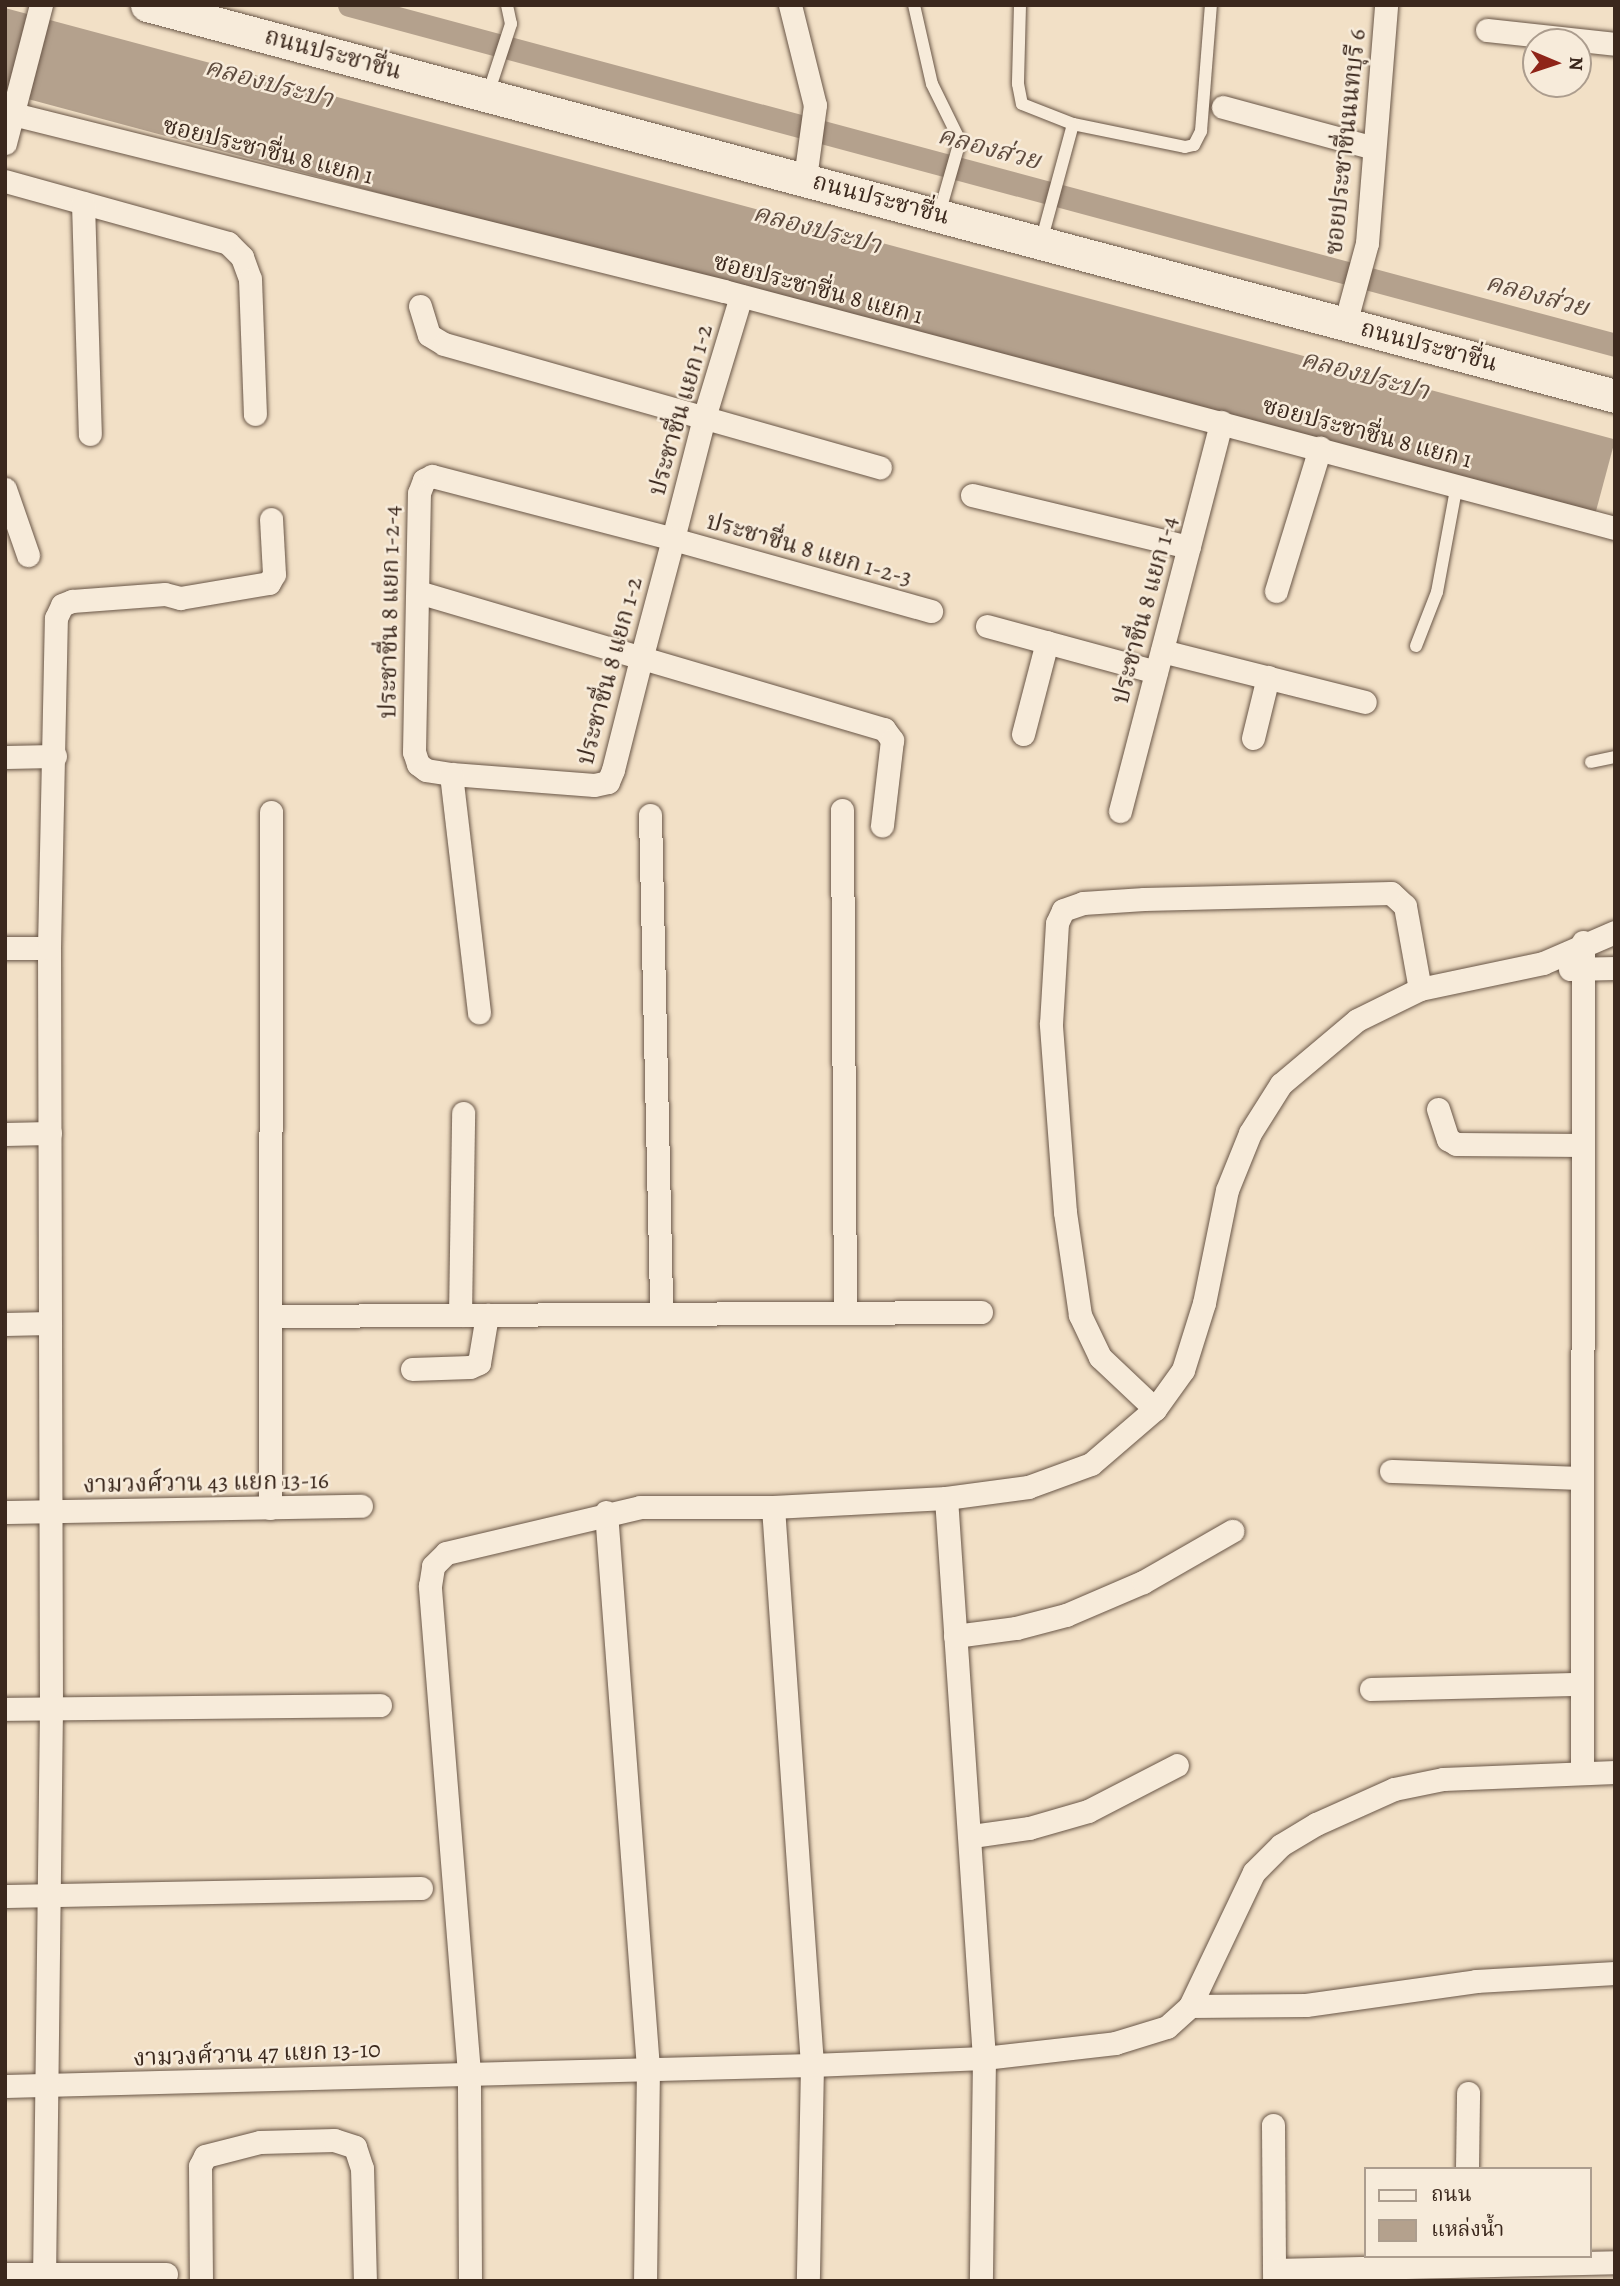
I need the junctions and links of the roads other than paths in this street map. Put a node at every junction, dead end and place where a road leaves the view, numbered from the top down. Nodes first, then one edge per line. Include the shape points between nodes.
1 (147, 5) edge
2 (507, 5) edge
3 (790, 5) edge
4 (914, 5) edge
5 (1020, 5) edge
6 (1211, 5) edge
7 (1386, 5) edge
8 (40, 8) edge
9 (1487, 30) dead end
10 (1615, 44) edge
11 (491, 81) junction
12 (1223, 107) dead end
13 (13, 109) edge
14 (1073, 124) junction
15 (5, 143) edge
16 (1374, 148) junction
17 (808, 163) junction
18 (5, 181) edge
19 (943, 201) junction
20 (83, 203) junction
21 (1044, 228) junction
22 (741, 296) junction
23 (420, 306) dead end
24 (1349, 308) junction
25 (1614, 390) edge
26 (255, 414) dead end
27 (705, 418) junction
28 (1221, 422) junction
29 (90, 434) dead end
30 (1320, 447) junction
31 (880, 467) dead end
32 (1457, 484) junction
33 (5, 489) edge
34 (972, 495) dead end
35 (271, 519) dead end
36 (1615, 528) edge
37 (673, 539) junction
38 (1189, 547) junction
39 (28, 555) dead end
40 (1276, 591) dead end
41 (418, 592) junction
42 (931, 611) dead end
43 (987, 626) dead end
44 (1047, 642) junction
45 (1416, 646) dead end
46 (640, 659) junction
47 (1159, 661) junction
48 (1268, 677) junction
49 (1365, 702) dead end
50 (1023, 733) dead end
51 (1253, 738) dead end
52 (414, 752) joint
53 (55, 756) junction
54 (5, 757) edge
55 (1615, 757) edge
56 (1591, 762) dead end
57 (451, 774) junction
58 (842, 810) dead end
59 (1120, 811) dead end
60 (271, 812) dead end
61 (650, 815) dead end
62 (882, 825) dead end
63 (1615, 932) edge
64 (1583, 942) junction
65 (5, 948) edge
66 (49, 948) junction
67 (1543, 963) junction
68 (1615, 968) edge
69 (1583, 972) junction
70 (1420, 989) junction
71 (479, 1012) dead end
72 (1438, 1109) dead end
73 (463, 1113) dead end
74 (5, 1133) edge
75 (50, 1133) junction
76 (1583, 1145) junction
77 (845, 1310) junction
78 (661, 1312) junction
79 (981, 1312) dead end
80 (460, 1315) junction
81 (487, 1315) junction
82 (270, 1316) junction
83 (50, 1323) junction
84 (5, 1324) edge
85 (412, 1369) dead end
86 (1155, 1409) junction
87 (1391, 1471) dead end
88 (1582, 1478) junction
89 (946, 1498) junction
90 (361, 1506) dead end
91 (773, 1507) junction
92 (270, 1508) junction
93 (52, 1511) junction
94 (5, 1512) edge
95 (606, 1512) junction
96 (1232, 1531) dead end
97 (955, 1636) junction
98 (1582, 1684) junction
99 (1371, 1689) dead end
100 (380, 1705) dead end
101 (51, 1708) junction
102 (5, 1709) edge
103 (1177, 1765) dead end
104 (1582, 1772) junction
105 (1615, 1772) edge
106 (972, 1836) junction
107 (421, 1888) dead end
108 (49, 1895) junction
109 (5, 1896) edge
110 (1615, 1973) edge
111 (1190, 2007) junction
112 (984, 2058) junction
113 (812, 2065) junction
114 (648, 2068) junction
115 (469, 2073) junction
116 (5, 2086) edge
117 (46, 2086) junction
118 (1468, 2093) dead end
119 (1273, 2125) dead end
120 (1467, 2167) edge
121 (1615, 2262) edge
122 (1467, 2268) edge
123 (5, 2274) edge
124 (166, 2274) dead end
125 (1274, 2275) edge
126 (44, 2277) edge
127 (201, 2281) edge
128 (365, 2281) edge
129 (470, 2281) edge
130 (645, 2281) edge
131 (808, 2281) edge
132 (981, 2281) edge

1 - 11 main road, ถนนประชาชื่น
2 - 11 lane via 511,24
3 - 17 street via 815,118
4 - 19 lane via 932,84 956,127 959,149
5 - 14 lane via 1018,99 1027,108
6 - 14 lane via 1203,119 1194,145 1175,147
7 - 16 street, ซอยประชาชื่นนนทบุรี 6
8 - 13 street
9 - 10 street
11 - 17 main road, ถนนประชาชื่น
12 - 16 street
13 - 15 street
13 - 22 street, ซอยประชาชื่น 8 แยก 1
14 - 21 lane
16 - 24 street, ซอยประชาชื่นนนทบุรี 6 via 1364,253
17 - 19 main road, ถนนประชาชื่น
18 - 20 street
19 - 21 main road, ถนนประชาชื่น
20 - 26 street via 228,243 242,257 250,279
20 - 29 street
21 - 24 main road, ถนนประชาชื่น
22 - 27 street, ประชาชื่น แยก 1-2
22 - 28 street, ซอยประชาชื่น 8 แยก 1
23 - 27 street via 429,335 444,344
24 - 25 main road, ถนนประชาชื่น
27 - 31 street
27 - 37 street, ประชาชื่น แยก 1-2
28 - 30 street, ซอยประชาชื่น 8 แยก 1
28 - 38 street, ประชาชื่น 8 แยก 1-4
30 - 32 street, ซอยประชาชื่น 8 แยก 1
30 - 40 street
32 - 36 street, ซอยประชาชื่น 8 แยก 1
32 - 45 lane via 1437,592
33 - 39 street
34 - 38 street
35 - 53 street via 274,574 269,583 180,598 165,594 62,605 56,618
37 - 41 street, ประชาชื่น 8 แยก 1-2-4 via 432,476 424,480 419,493
37 - 42 street, ประชาชื่น 8 แยก 1-2-3
37 - 46 street, ประชาชื่น 8 แยก 1-2
38 - 47 street, ประชาชื่น 8 แยก 1-4
41 - 46 street
41 - 52 street, ประชาชื่น 8 แยก 1-2-4
43 - 44 street
44 - 47 street
44 - 50 street
46 - 57 street, ประชาชื่น 8 แยก 1-2 via 608,782 594,785
46 - 62 street via 890,733
47 - 48 street
47 - 59 street, ประชาชื่น 8 แยก 1-4
48 - 49 street
48 - 51 street
52 - 57 street, ประชาชื่น 8 แยก 1-2 via 421,767
53 - 54 street
53 - 66 street
55 - 56 lane
57 - 71 street
58 - 77 street
60 - 82 street
61 - 78 street
63 - 64 street
64 - 67 street
64 - 69 street
65 - 66 street
66 - 75 street
67 - 69 street
67 - 70 street
68 - 69 street
69 - 76 street
70 - 86 street via 1357,1020 1281,1084 1250,1133 1227,1190 1193,1344 1183,1370
70 - 86 street via 1405,906 1391,893 1144,899 1083,903 1063,911 1057,923 1051,1037 1065,1212 1080,1315 1100,1357
72 - 76 street via 1448,1139 1457,1144
73 - 80 street
74 - 75 street
75 - 83 street
76 - 88 street
77 - 78 street
77 - 79 street
78 - 81 street
80 - 81 street
80 - 82 street
81 - 85 street via 479,1363
82 - 92 street
83 - 84 street
83 - 93 street
86 - 89 street via 1091,1464 1060,1478
87 - 88 street
88 - 98 street
89 - 91 street
89 - 97 street
90 - 92 street, งามวงศ์วาน 43 แยก 13-16
91 - 95 street via 640,1507
91 - 113 street
92 - 93 street, งามวงศ์วาน 43 แยก 13-16
93 - 94 street, งามวงศ์วาน 43 แยก 13-16
93 - 101 street
95 - 114 street
95 - 115 street via 446,1553 432,1566
96 - 97 street via 1143,1582 1066,1615
97 - 106 street
98 - 99 street
98 - 104 street
100 - 101 street
101 - 102 street
101 - 108 street
103 - 106 street via 1088,1811 1029,1828
104 - 105 street
104 - 111 street via 1443,1779 1394,1788 1316,1824 1282,1845 1254,1872
106 - 112 street
107 - 108 street
108 - 109 street
108 - 117 street
110 - 111 street via 1476,1981 1306,2005
111 - 112 street, งามวงศ์วาน 47 แยก 13-10 via 1167,2027 1145,2037
112 - 113 street, งามวงศ์วาน 47 แยก 13-10
112 - 132 street
113 - 114 street, งามวงศ์วาน 47 แยก 13-10
113 - 131 street
114 - 115 street, งามวงศ์วาน 47 แยก 13-10
114 - 130 street
115 - 117 street, งามวงศ์วาน 47 แยก 13-10
115 - 129 street
116 - 117 street, งามวงศ์วาน 47 แยก 13-10
117 - 126 street
118 - 120 street
119 - 125 street
121 - 122 street
122 - 125 street
123 - 126 street
124 - 126 street
127 - 128 street via 200,2166 205,2156 260,2142 334,2140 355,2147 362,2168

